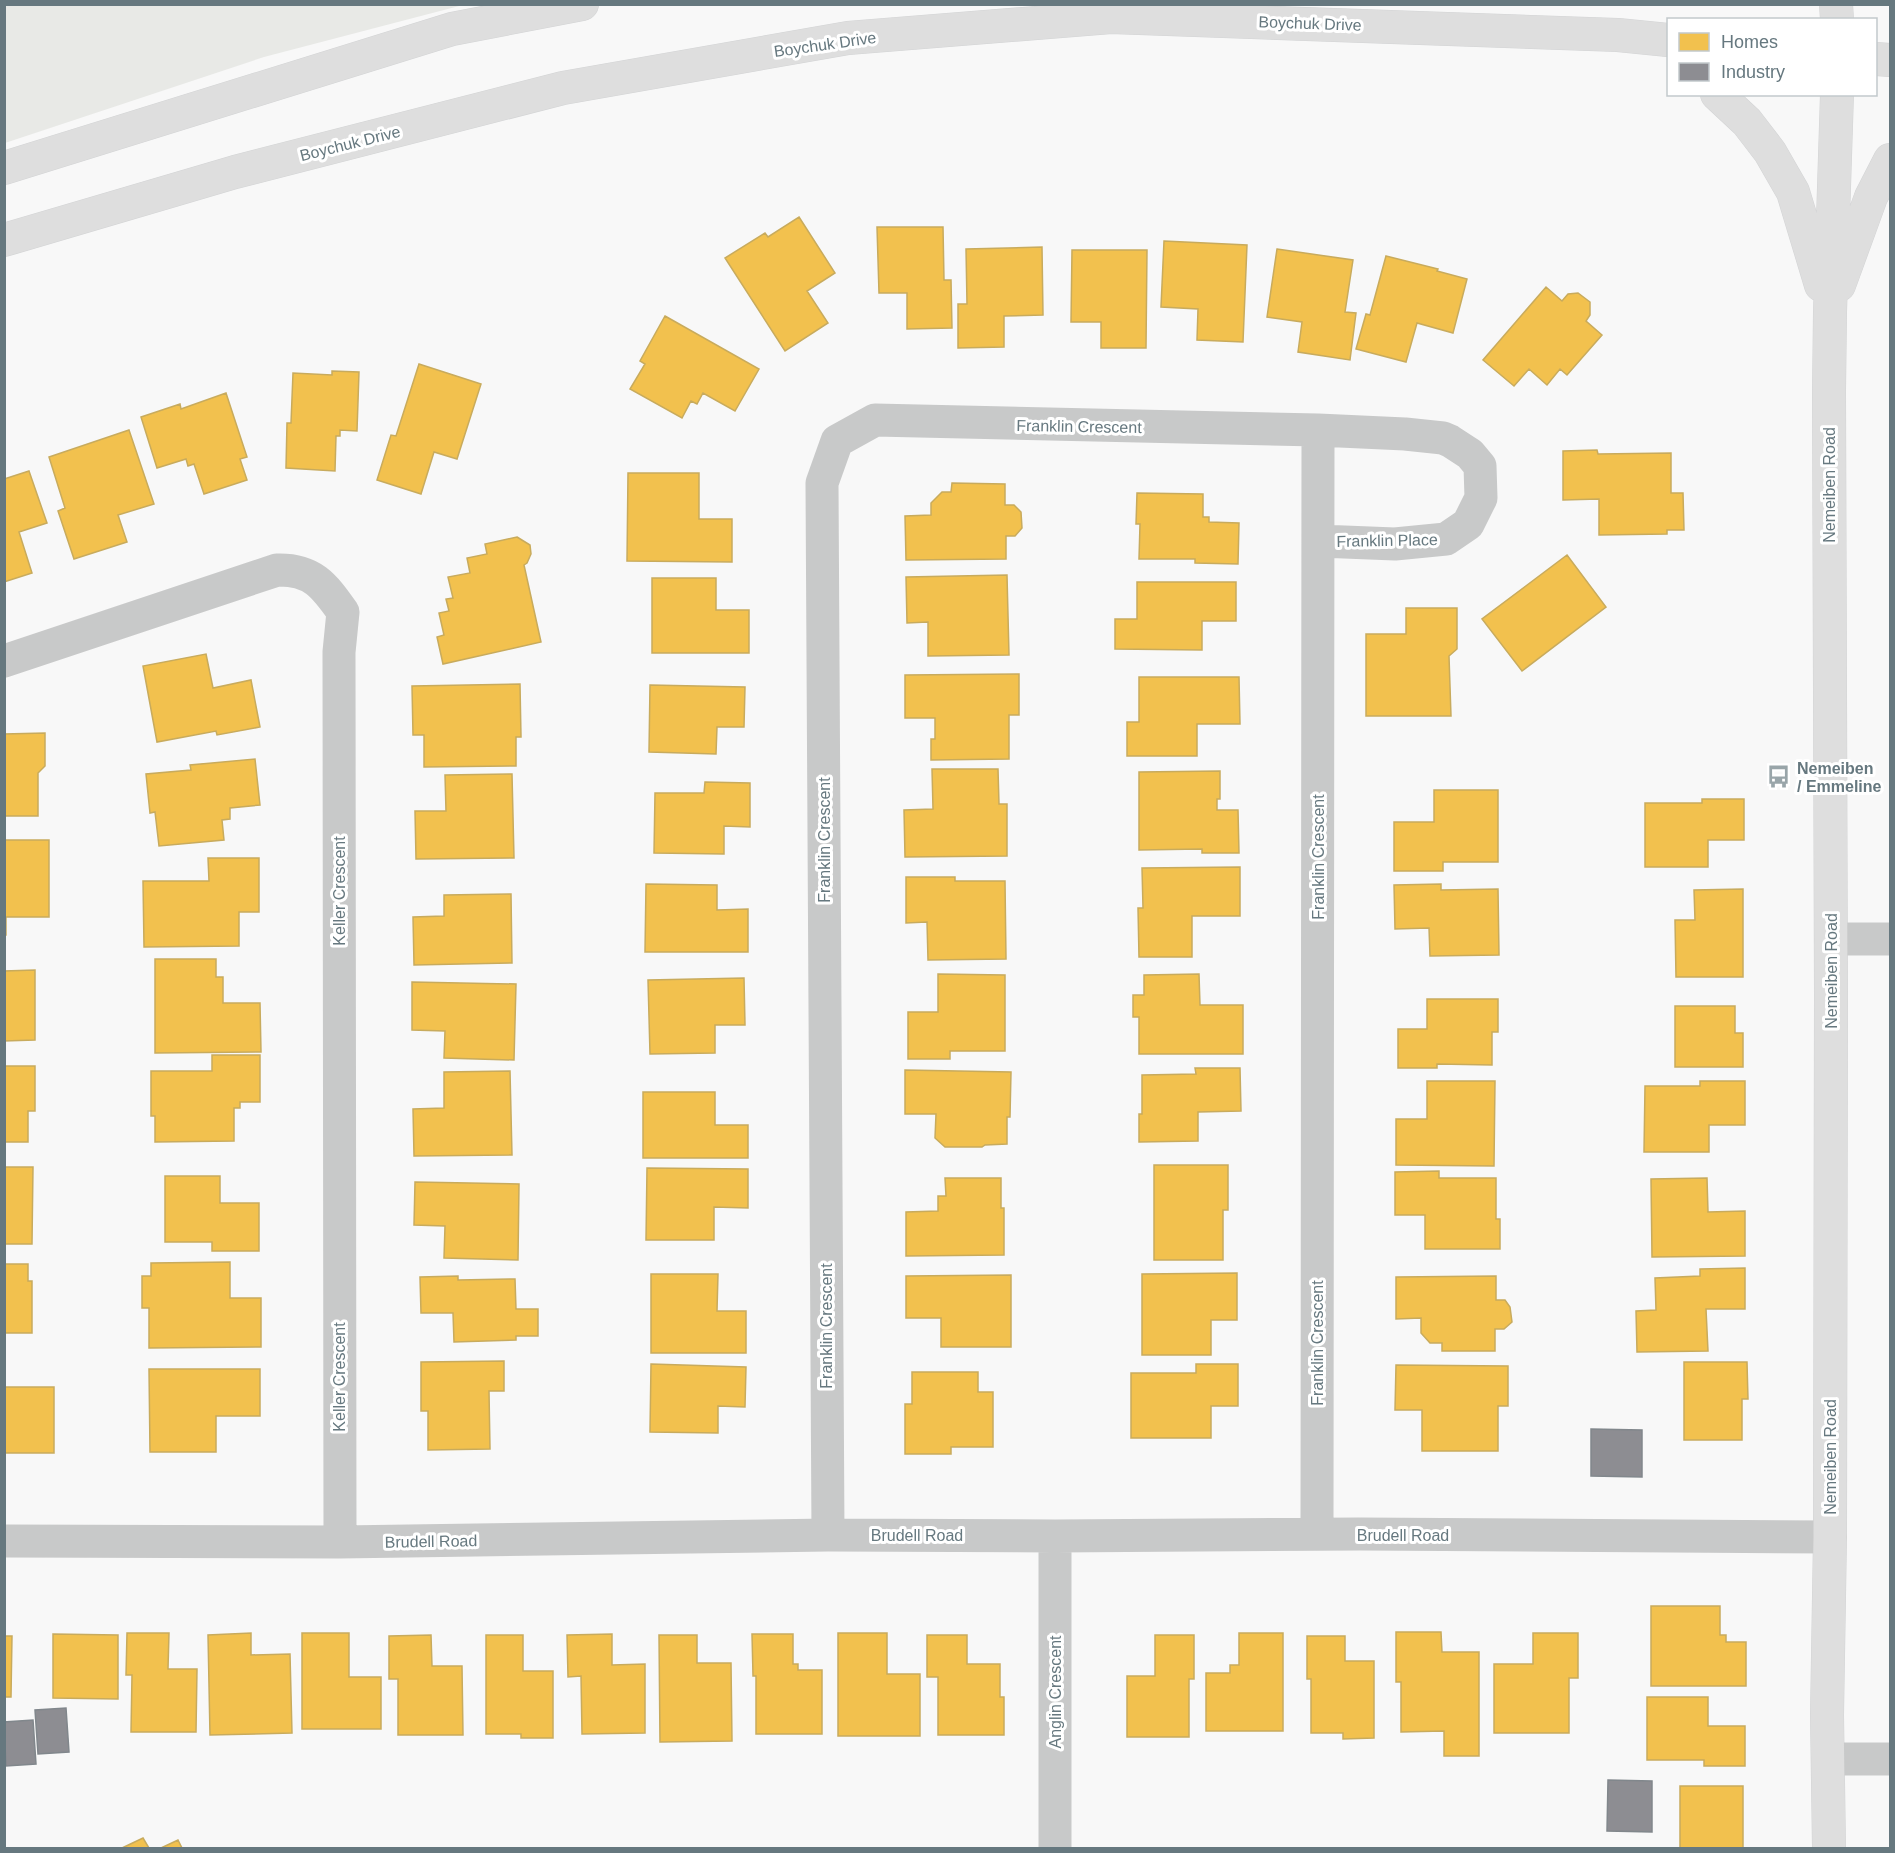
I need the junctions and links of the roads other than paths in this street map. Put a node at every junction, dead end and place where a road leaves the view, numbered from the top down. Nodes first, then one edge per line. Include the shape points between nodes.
1 (582, 4) edge
2 (1617, 35) junction
3 (1667, 40) edge
4 (1667, 62) edge
5 (1719, 96) edge
6 (1837, 96) edge
7 (1890, 160) edge
8 (4, 168) edge
9 (4, 240) edge
10 (1830, 312) junction
11 (1318, 430) junction
12 (1319, 541) junction
13 (4, 661) edge
14 (1831, 939) junction
15 (1890, 939) edge
16 (1317, 1534) junction
17 (828, 1535) junction
18 (1055, 1536) junction
19 (1830, 1537) junction
20 (4, 1541) edge
21 (339, 1542) junction
22 (1828, 1759) junction
23 (1890, 1760) edge
24 (1055, 1848) edge
25 (1829, 1848) edge

1 - 8 main road via 452,29
2 - 3 main road, Boychuk Drive
2 - 4 main road
2 - 9 main road, Boychuk Drive via 1111,17 848,38 563,88 236,172
5 - 10 main road via 1747,122 1793,192
6 - 10 main road, Nemeiben Road
7 - 10 main road via 1871,197
10 - 14 main road, Nemeiben Road
11 - 12 street, Franklin Crescent
11 - 12 street, Franklin Place via 1443,438 1470,454 1480,466 1481,498 1468,524 1446,540 1395,544
11 - 17 street, Franklin Crescent via 875,420 837,441 822,483
12 - 16 street, Franklin Crescent
13 - 21 street, Keller Crescent via 277,570 307,574 327,589 344,612 339,652
14 - 15 street
14 - 19 main road, Nemeiben Road
16 - 18 street, Brudell Road
16 - 19 street, Brudell Road
17 - 18 street, Brudell Road
17 - 21 street, Brudell Road
18 - 24 street, Anglin Crescent
19 - 22 main road, Nemeiben Road
20 - 21 street, Brudell Road
22 - 23 street
22 - 25 main road, Nemeiben Road

